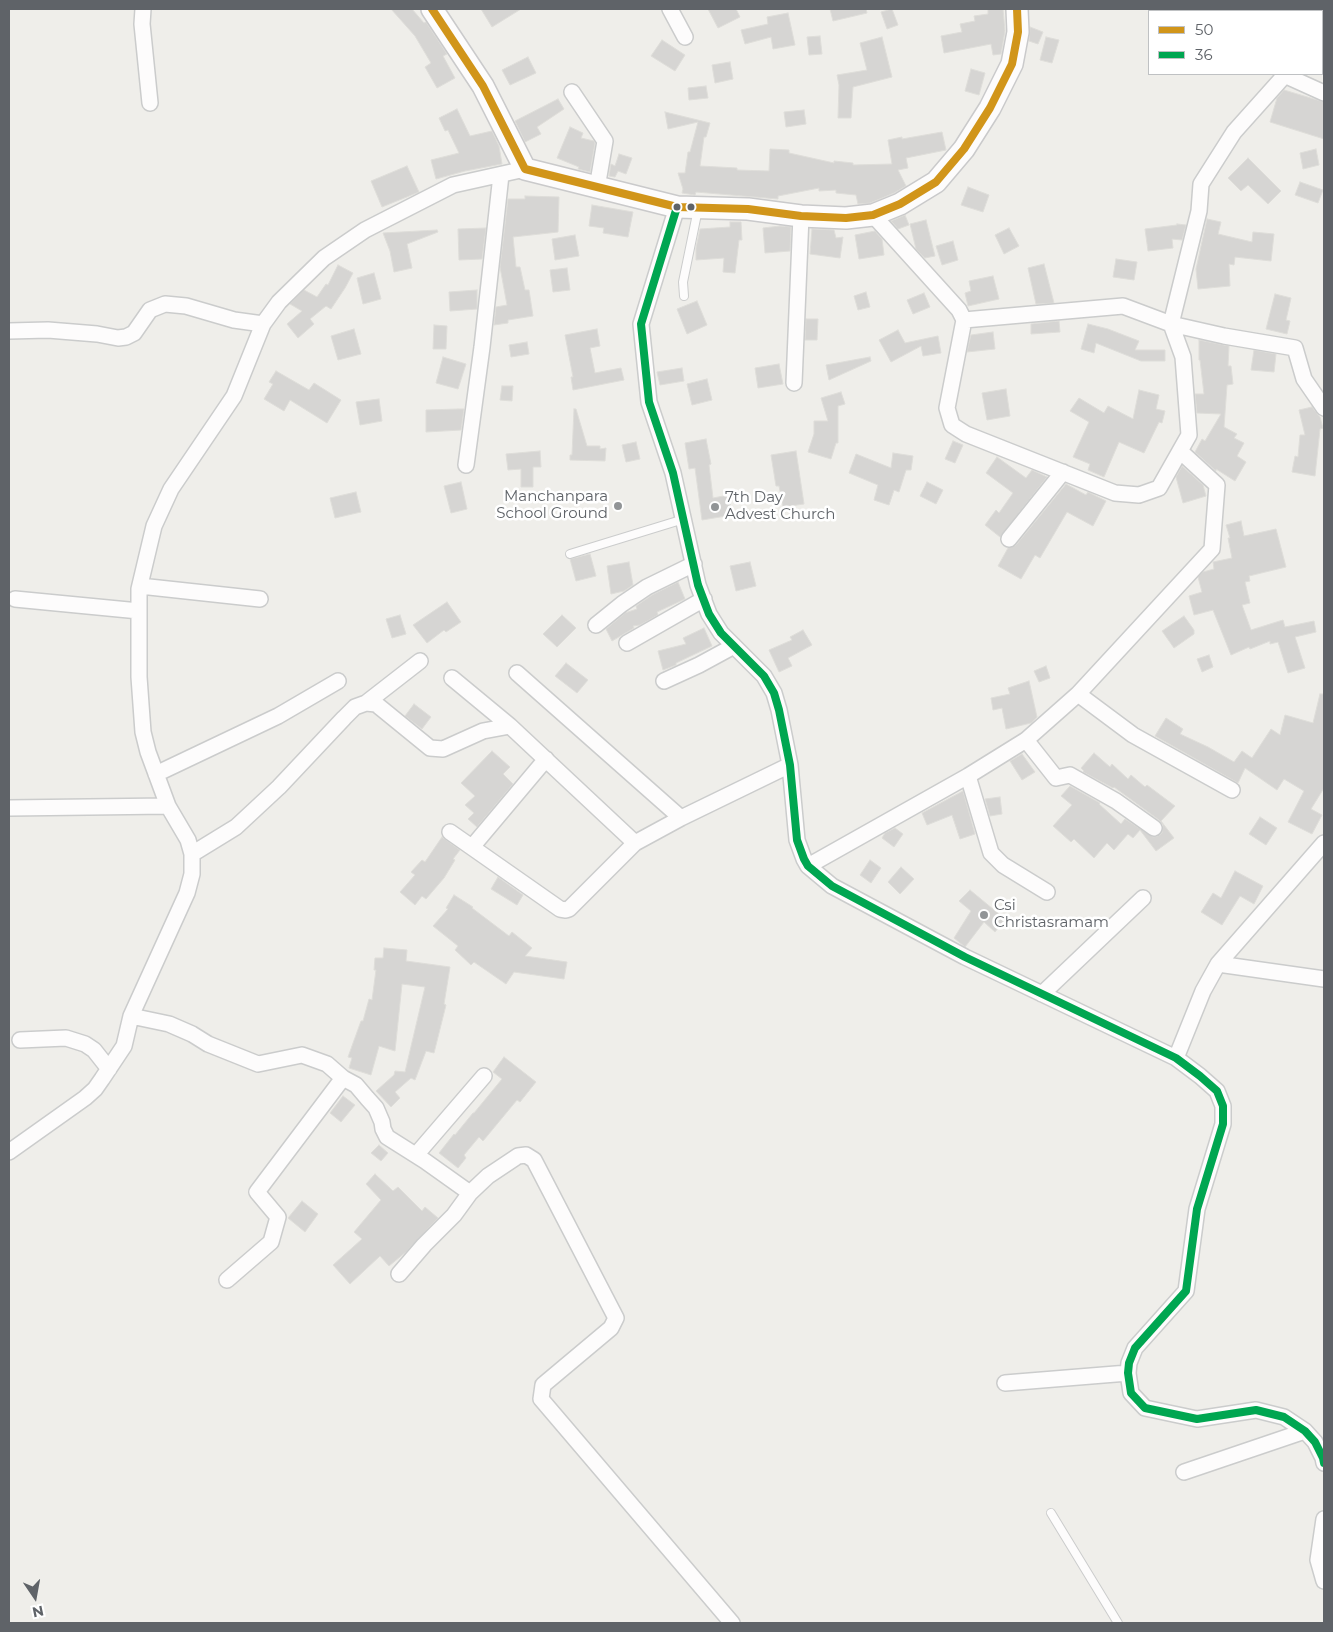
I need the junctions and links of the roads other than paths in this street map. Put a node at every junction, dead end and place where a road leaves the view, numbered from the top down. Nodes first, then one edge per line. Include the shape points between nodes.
1 (143, 9) edge
2 (432, 9) edge
3 (670, 9) edge
4 (1017, 9) edge
5 (685, 37) dead end
6 (1282, 75) edge
7 (1285, 75) edge
8 (572, 92) dead end
9 (1324, 93) edge
10 (150, 103) dead end
11 (525, 169) junction
12 (501, 174) junction
13 (597, 188) junction
14 (677, 207) junction
15 (698, 208) junction
16 (873, 215) junction
17 (801, 216) junction
18 (684, 296) dead end
19 (964, 320) junction
20 (263, 324) junction
21 (1171, 324) junction
22 (9, 331) edge
23 (794, 383) dead end
24 (1324, 408) edge
25 (1180, 451) junction
26 (466, 465) dead end
27 (1063, 472) junction
28 (684, 519) junction
29 (1009, 539) dead end
30 (570, 554) dead end
31 (694, 564) junction
32 (140, 586) junction
33 (15, 599) dead end
34 (260, 599) dead end
35 (704, 600) junction
36 (139, 611) junction
37 (596, 625) dead end
38 (627, 644) dead end
39 (734, 646) junction
40 (420, 661) dead end
41 (517, 672) dead end
42 (452, 678) dead end
43 (338, 681) dead end
44 (664, 682) dead end
45 (1078, 694) junction
46 (366, 703) junction
47 (510, 726) junction
48 (1026, 740) junction
49 (546, 759) junction
50 (790, 765) junction
51 (156, 774) junction
52 (968, 776) junction
53 (1232, 790) dead end
54 (168, 806) junction
55 (9, 808) edge
56 (681, 818) junction
57 (1154, 828) dead end
58 (450, 832) dead end
59 (635, 843) junction
60 (1324, 843) edge
61 (472, 847) junction
62 (192, 854) junction
63 (808, 866) junction
64 (1047, 892) dead end
65 (1142, 898) dead end
66 (1218, 964) junction
67 (1324, 979) edge
68 (1042, 994) junction
69 (131, 1016) junction
70 (20, 1040) dead end
71 (1176, 1058) junction
72 (109, 1069) junction
73 (484, 1076) dead end
74 (343, 1078) junction
75 (9, 1152) edge
76 (416, 1155) junction
77 (470, 1194) junction
78 (400, 1274) dead end
79 (227, 1280) dead end
80 (1128, 1373) junction
81 (1005, 1383) dead end
82 (1305, 1431) junction
83 (1324, 1463) edge
84 (1184, 1472) dead end
85 (1051, 1513) dead end
86 (1324, 1519) edge
87 (1324, 1581) edge
88 (732, 1623) edge
89 (1118, 1623) edge

1 - 10 street
2 - 11 main road via 482,86
3 - 5 street
4 - 16 main road via 1018,32 1012,64 964,149 936,182 900,204
6 - 21 street via 1234,132 1201,184 1199,211
7 - 9 street
8 - 13 street via 605,142
11 - 12 street
11 - 13 main road
12 - 20 street via 453,185 365,230 324,258 279,302
12 - 26 street
13 - 14 main road
14 - 15 main road
14 - 28 street via 641,324 648,402 673,473
15 - 17 main road via 748,208
15 - 18 lane via 683,282
16 - 17 main road via 846,218
16 - 19 street via 959,310
17 - 23 street
19 - 21 street via 1123,306
19 - 27 street via 947,408 952,425 966,434
20 - 22 street via 165,304 150,310 134,333 126,337 48,330
20 - 32 street via 234,396 171,490 154,526
21 - 24 street via 1295,348 1304,379
21 - 25 street via 1183,357 1189,435
25 - 27 street via 1159,488 1139,495 1115,493
25 - 45 street via 1217,485 1212,549
27 - 29 street
28 - 30 lane
28 - 31 street
31 - 35 street
31 - 37 street via 646,587
32 - 34 street
32 - 36 street
33 - 36 street
35 - 38 street
35 - 39 street via 721,633
36 - 51 street via 143,732
39 - 44 street
39 - 50 street via 764,676 774,693
40 - 46 street
41 - 56 street
42 - 47 street
43 - 51 street via 278,716
45 - 48 street
45 - 53 street via 1133,735
46 - 47 street via 376,704 430,748 443,749 482,731
46 - 62 street via 355,707 236,827
47 - 49 street
48 - 52 street
48 - 57 street via 1056,778 1070,776 1116,801
49 - 59 street
49 - 61 street
50 - 56 street
50 - 63 street via 797,840
51 - 54 street
52 - 63 street
52 - 64 street via 991,853
54 - 55 street
54 - 62 street via 188,840
56 - 59 street
58 - 61 street
59 - 61 street via 569,909 562,911
60 - 66 street
62 - 69 street via 188,893
63 - 68 street via 832,886
65 - 68 street
66 - 67 street
66 - 71 street via 1203,991
68 - 71 street
69 - 72 street via 124,1046
69 - 74 street via 169,1024 258,1064 302,1055 327,1064
70 - 72 street via 66,1038 85,1044
71 - 80 street via 1217,1091 1223,1106 1223,1124 1197,1209 1186,1291 1135,1348
72 - 75 street via 85,1098
73 - 76 street
74 - 76 street via 356,1085 376,1108 388,1137
74 - 79 street via 257,1192 278,1218 271,1242
76 - 77 street
77 - 78 street
77 - 88 street via 488,1176 518,1156 526,1155 534,1160 616,1318 611,1328 543,1386 540,1399
80 - 81 street
80 - 82 street via 1131,1393 1145,1408 1197,1418 1256,1410 1284,1417
82 - 83 street via 1315,1442
82 - 84 street
85 - 89 lane
86 - 87 street via 1318,1560

